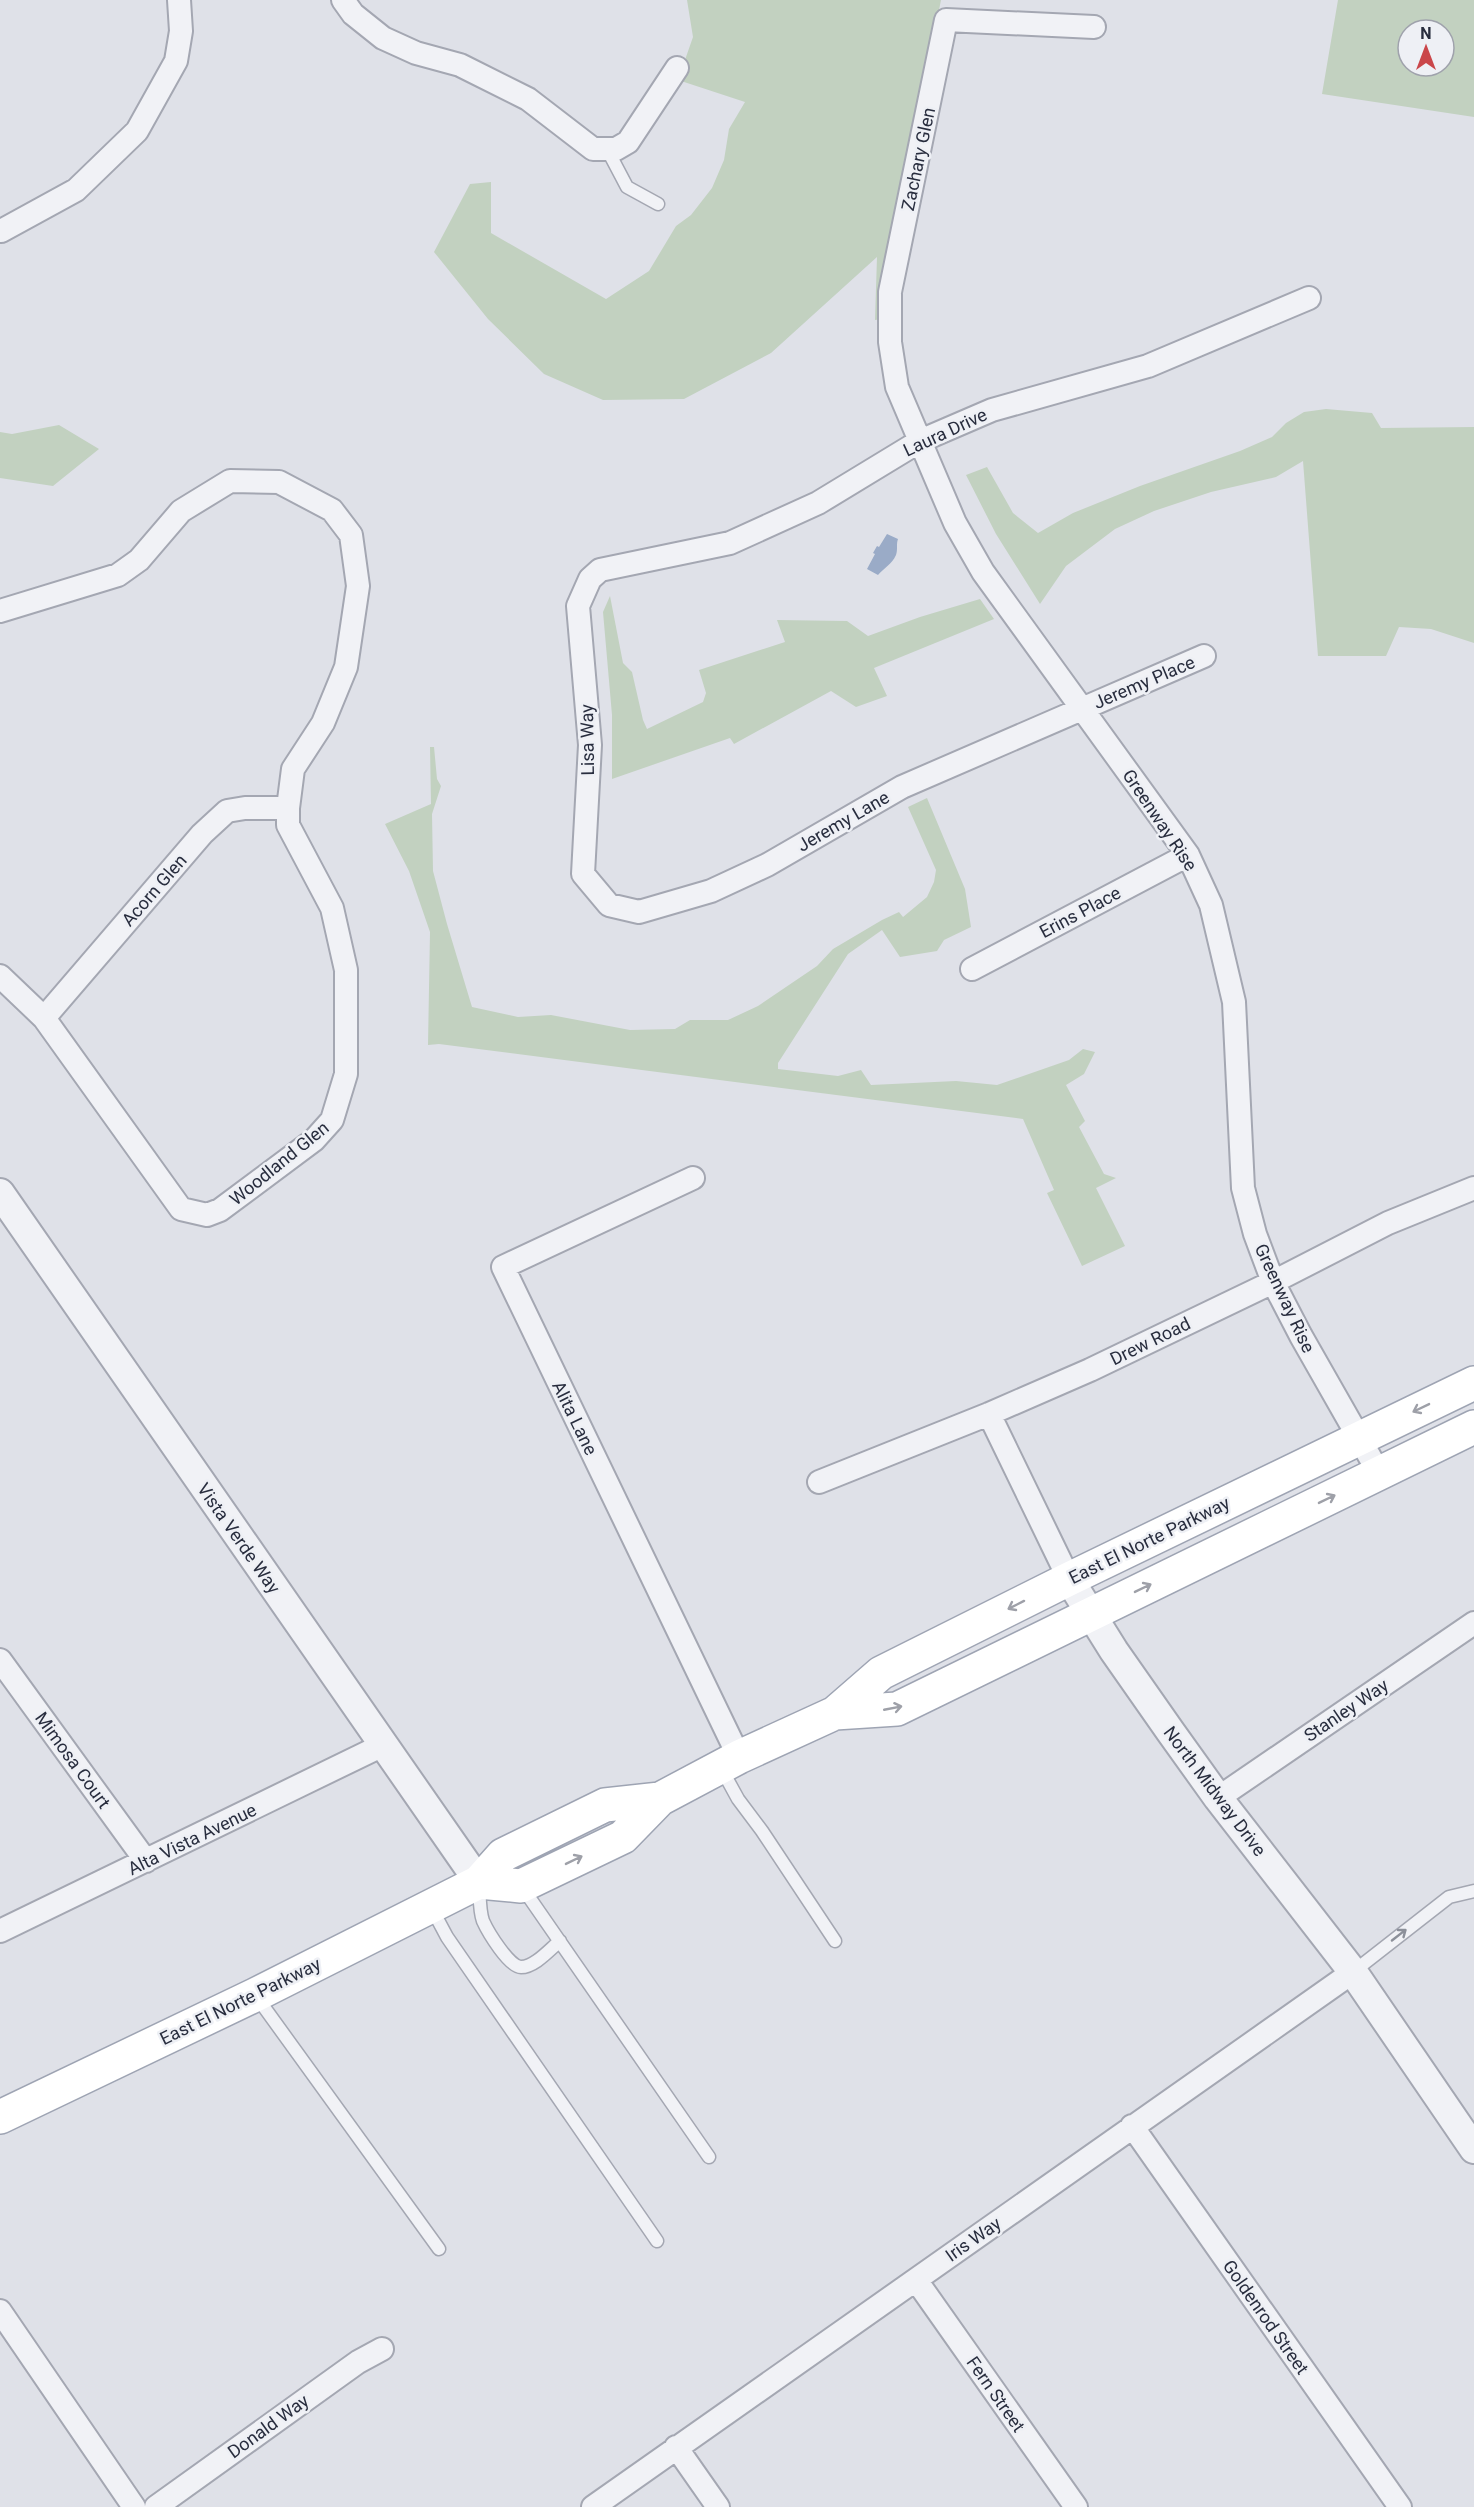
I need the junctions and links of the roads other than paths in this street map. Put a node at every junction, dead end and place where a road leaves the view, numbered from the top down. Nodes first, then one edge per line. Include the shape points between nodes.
1 (179, 0) edge
2 (343, 0) edge
3 (1094, 27) dead end
4 (677, 68) dead end
5 (607, 149) junction
6 (658, 204) dead end
7 (1, 231) edge
8 (1309, 298) dead end
9 (920, 441) junction
10 (590, 579) joint
11 (0, 611) edge
12 (1204, 656) dead end
13 (1083, 707) junction
14 (288, 808) junction
15 (1188, 855) junction
16 (602, 898) joint
17 (972, 969) dead end
18 (0, 976) edge
19 (44, 1018) junction
20 (693, 1178) dead end
21 (1474, 1188) edge
22 (0, 1193) edge
23 (1273, 1282) junction
24 (1474, 1383) edge
25 (989, 1414) junction
26 (1474, 1427) edge
27 (1359, 1438) junction
28 (1379, 1473) junction
29 (819, 1482) dead end
30 (1069, 1579) junction
31 (1090, 1614) junction
32 (1474, 1623) edge
33 (0, 1659) edge
34 (835, 1713) junction
35 (383, 1745) junction
36 (729, 1762) junction
37 (1218, 1798) junction
38 (660, 1799) junction
39 (146, 1861) junction
40 (478, 1882) junction
41 (522, 1886) junction
42 (1474, 1891) edge
43 (431, 1906) junction
44 (0, 1931) edge
45 (560, 1941) junction
46 (835, 1941) dead end
47 (1353, 1972) junction
48 (255, 1995) junction
49 (0, 2117) edge
50 (1132, 2126) junction
51 (1474, 2149) edge
52 (709, 2157) dead end
53 (657, 2241) dead end
54 (439, 2249) dead end
55 (916, 2280) junction
56 (0, 2312) edge
57 (382, 2349) dead end
58 (676, 2448) junction
59 (134, 2507) edge
60 (156, 2507) edge
61 (593, 2507) edge
62 (718, 2507) edge
63 (1076, 2507) edge
64 (1400, 2507) edge

1 - 7 street via 181,31 176,61 137,131 76,190
2 - 5 street via 353,14 383,38 416,53 470,69 528,99 592,149
3 - 9 street, Zachary Glen via 946,20 890,292 890,342 897,387
4 - 5 street via 628,142
5 - 6 lane via 627,187
8 - 9 street, Laura Drive via 1148,366 992,410
9 - 10 street, Laura Drive via 818,503 730,543 600,570
9 - 13 street, Greenway Rise via 955,523 983,572
10 - 16 street, Lisa Way via 579,606 590,745 583,874
11 - 14 street, Woodland Glen via 118,575 139,560 181,511 230,480 279,482 332,510 351,534 358,586 348,656 323,723 293,769
12 - 13 street, Jeremy Place
13 - 15 street, Greenway Rise
13 - 16 street, Jeremy Lane via 902,787 767,865 711,891 639,912 609,905
14 - 19 street, Acorn Glen via 227,811 202,834
14 - 19 street, Woodland Glen via 288,825 332,908 346,970 346,1074 332,1120 314,1140 220,1210 207,1215 181,1209
15 - 17 street, Erins Place
15 - 23 street, Greenway Rise via 1211,905 1234,1002 1244,1188 1255,1234
18 - 19 street, Woodland Glen
20 - 36 street, Alita Lane via 503,1267
21 - 23 street, Drew Road via 1388,1223
22 - 35 street, Vista Verde Way
23 - 25 street, Drew Road
23 - 27 street, Greenway Rise
24 -> 27 main road, East El Norte Parkway
25 - 29 street, Drew Road
25 - 30 street, North Midway Drive
26 - 28 main road, East El Norte Parkway
27 - 28 street, Greenway Rise
27 - 30 main road, East El Norte Parkway
31 -> 28 main road, East El Norte Parkway
30 - 31 street, North Midway Drive
30 -> 34 main road, East El Norte Parkway via 881,1673
34 -> 31 main road, East El Norte Parkway via 897,1709
31 - 37 street, North Midway Drive
32 - 37 street, Stanley Way
33 - 39 street, Mimosa Court
34 - 36 main road, East El Norte Parkway
35 - 39 street, Alta Vista Avenue
35 - 40 street, Vista Verde Way
36 - 38 main road, East El Norte Parkway
36 - 46 lane via 738,1799
37 - 47 street, North Midway Drive
38 - 40 main road, East El Norte Parkway via 605,1805 503,1855
41 -> 38 main road, East El Norte Parkway via 623,1837
39 - 44 street, Alta Vista Avenue
40 - 41 main road
40 - 43 main road, East El Norte Parkway
40 - 45 lane via 483,1920 513,1965 531,1964
41 - 45 lane
47 -> 42 lane via 1449,1897
43 - 48 main road, East El Norte Parkway
43 - 53 lane via 447,1937
45 - 52 lane
47 - 50 street, Iris Way
47 - 51 street, North Midway Drive
48 - 49 main road, East El Norte Parkway
48 - 54 lane
50 - 55 street, Iris Way
50 - 64 street, Goldenrod Street
55 - 58 street, Iris Way
55 - 63 street, Fern Street
56 - 59 street
57 - 60 street, Donald Way via 358,2362
58 - 61 street, Iris Way
58 - 62 street

